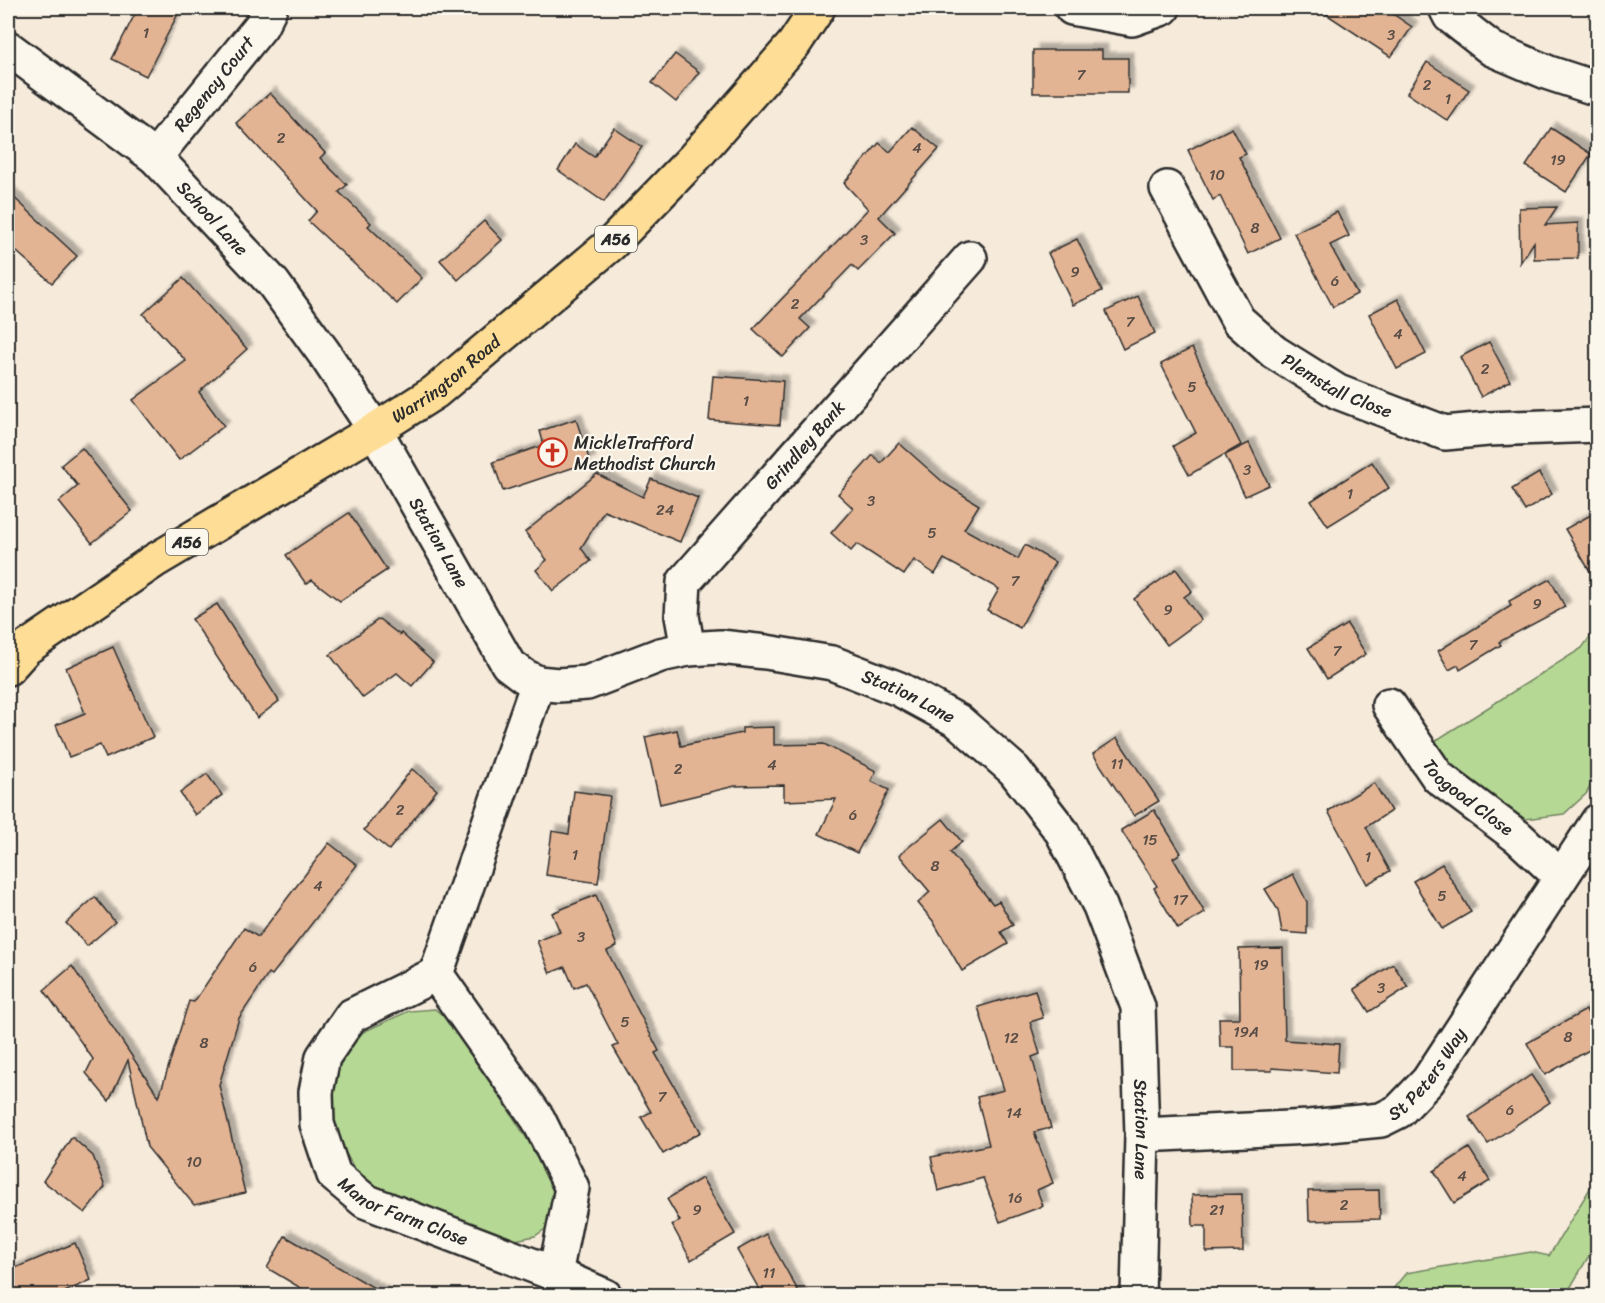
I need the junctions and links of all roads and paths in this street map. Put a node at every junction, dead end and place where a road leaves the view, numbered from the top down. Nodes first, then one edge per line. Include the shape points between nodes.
1 (270, 8) edge
2 (818, 8) edge
3 (1072, 8) edge
4 (1163, 8) edge
5 (1446, 8) edge
6 (8, 48) edge
7 (1598, 89) edge
8 (155, 157) junction
9 (1167, 188) dead end
10 (970, 258) dead end
11 (1598, 425) edge
12 (375, 430) junction
13 (688, 649) junction
14 (8, 668) edge
15 (538, 682) junction
16 (1389, 705) dead end
17 (1598, 820) edge
18 (1561, 877) junction
19 (436, 974) junction
20 (1142, 1136) junction
21 (555, 1274) junction
22 (605, 1296) edge
23 (1137, 1296) edge

1 - 8 street, Regency Court via 261,26
2 - 12 main road, Warrington Road / A56 via 779,62 611,244 435,392
3 - 4 street via 1132,19
5 - 7 street via 1450,16 1492,49
6 - 8 street, School Lane
8 - 12 street, School Lane via 273,283
9 - 11 street, Plemstall Close via 1238,320 1274,352 1338,392 1445,433
10 - 13 street, Grindley Bank via 684,582 682,616
12 - 14 main road, Warrington Road / A56 via 154,561 26,648
12 - 15 street, Station Lane via 508,664
13 - 15 street, Station Lane via 587,682
13 - 20 street, Station Lane via 743,649 832,663 899,689 958,721 1014,770 1062,832 1100,906 1138,1007
15 - 19 street
16 - 18 street, Toogood Close via 1438,777 1518,837
17 - 18 street, St Peters Way
18 - 20 street, St Peters Way via 1428,1081 1399,1111 1382,1120
19 - 21 street via 538,1119 572,1188
19 - 21 street, Manor Farm Close via 351,1016 323,1057 316,1092 317,1124 334,1176 365,1201
20 - 23 street, Station Lane
21 - 22 street, Manor Farm Close

